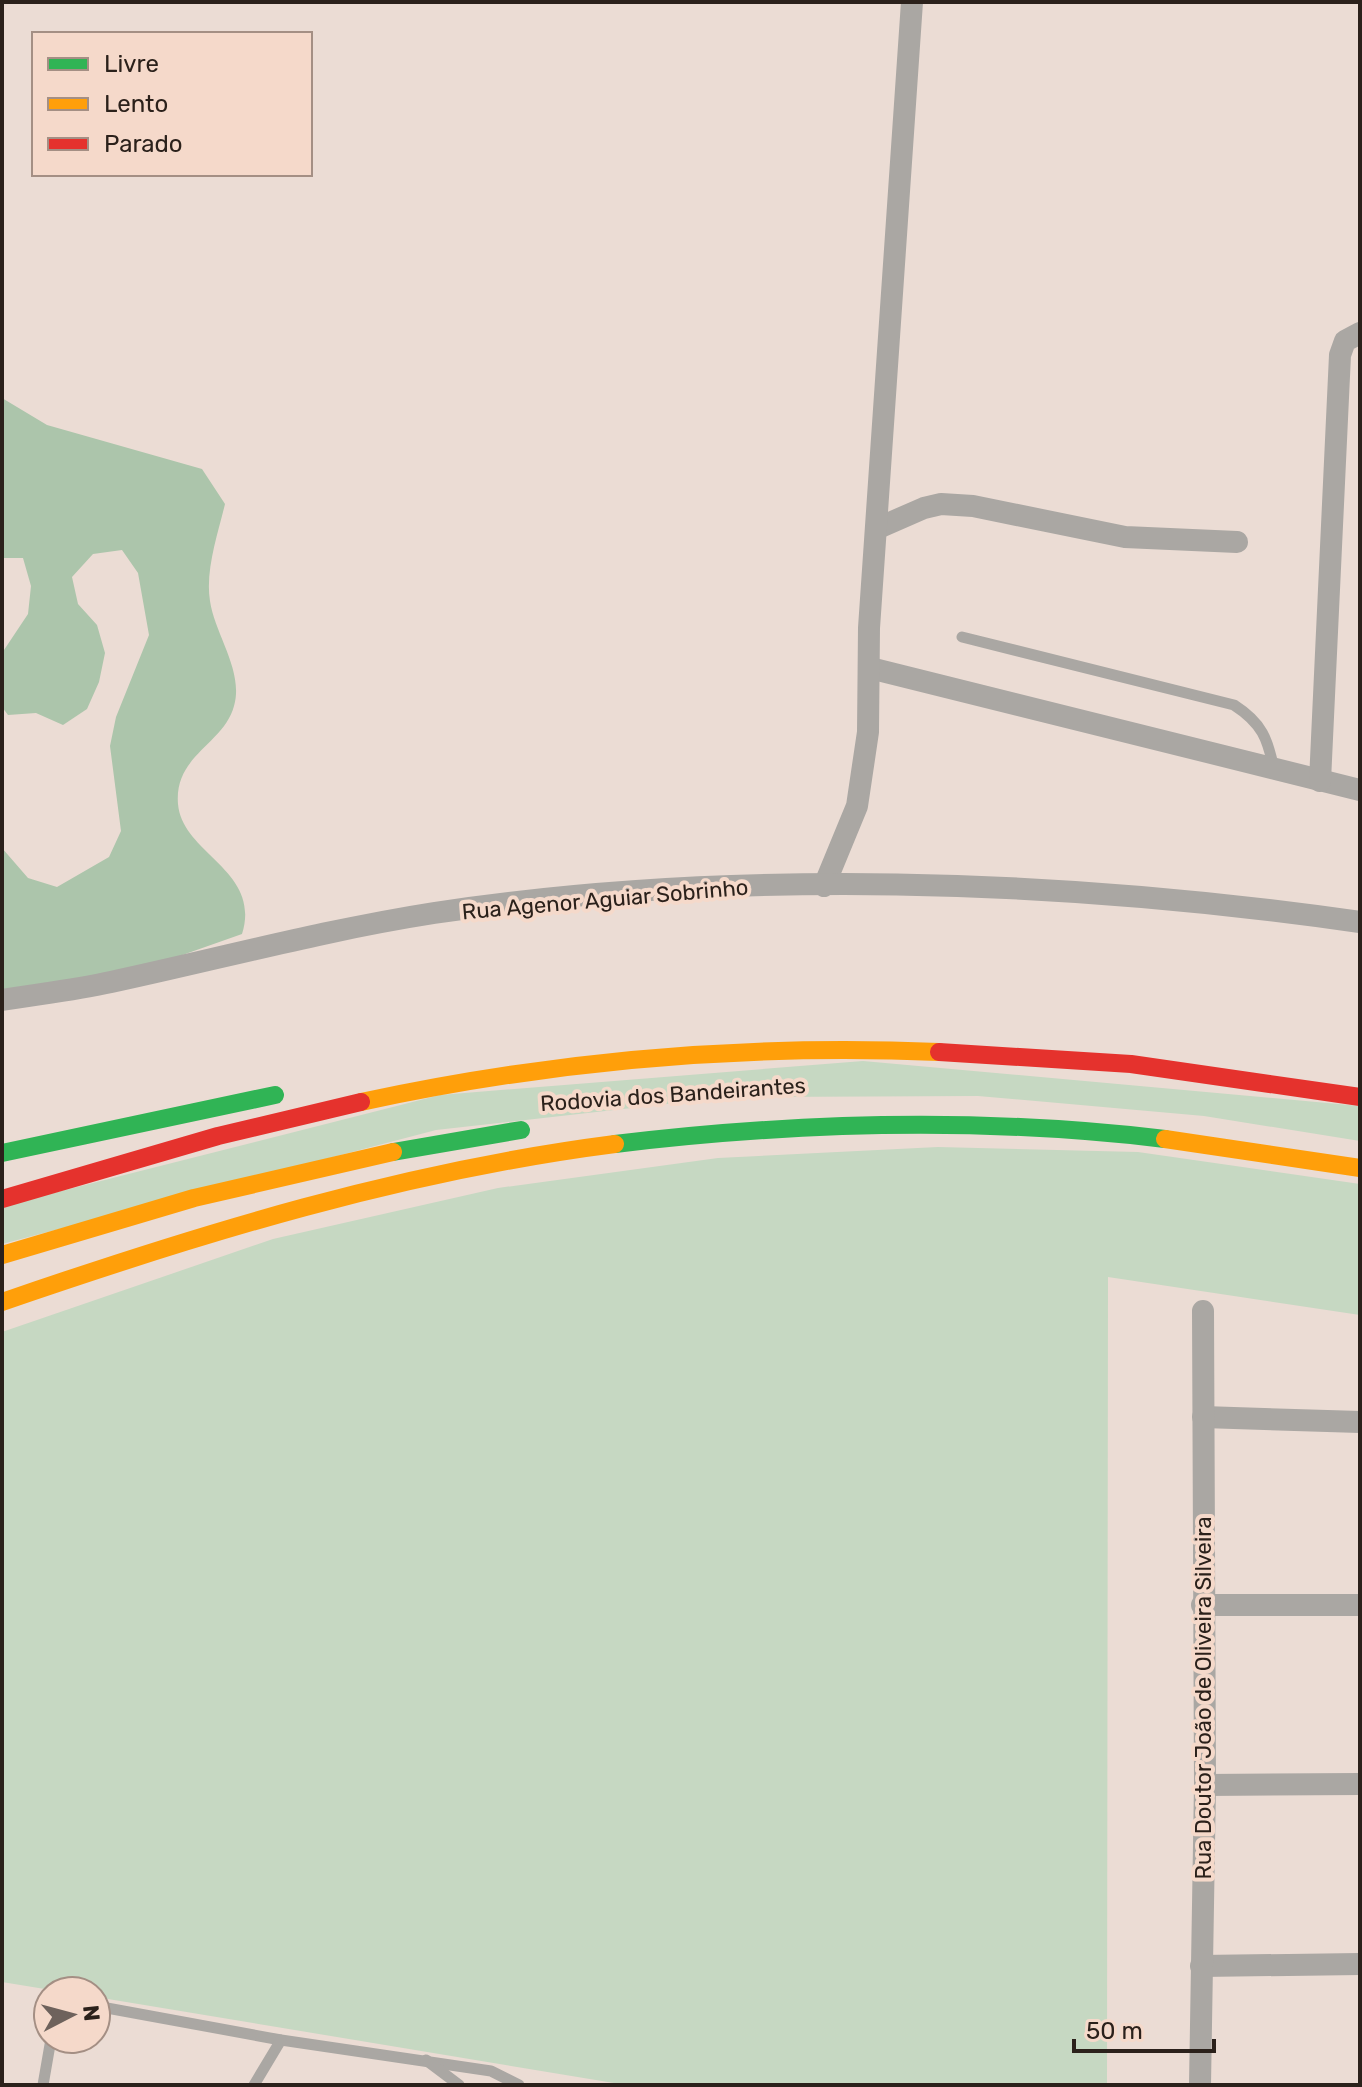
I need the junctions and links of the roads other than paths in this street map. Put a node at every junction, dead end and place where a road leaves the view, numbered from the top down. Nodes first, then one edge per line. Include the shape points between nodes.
1 (912, 2) edge
2 (1360, 333) edge
3 (876, 529) junction
4 (1237, 542) dead end
5 (962, 637) dead end
6 (870, 668) junction
7 (1274, 771) junction
8 (1320, 781) junction
9 (1360, 790) edge
10 (824, 886) junction
11 (1360, 922) edge
12 (2, 1000) edge
13 (460, 1064) dead end
14 (1102, 1064) junction
15 (295, 1091) dead end
16 (1360, 1097) edge
17 (859, 1107) dead end
18 (542, 1127) dead end
19 (2, 1153) edge
20 (1360, 1153) edge
21 (1360, 1168) edge
22 (2, 1199) edge
23 (2, 1255) edge
24 (59, 1282) junction
25 (2, 1302) edge
26 (1203, 1311) dead end
27 (2, 1312) edge
28 (1203, 1417) junction
29 (1360, 1422) edge
30 (1202, 1605) junction
31 (1360, 1605) edge
32 (1360, 1784) edge
33 (1205, 1785) junction
34 (1360, 1964) edge
35 (1201, 1966) junction
36 (112, 2009) edge
37 (281, 2040) junction
38 (48, 2055) edge
39 (425, 2060) junction
40 (43, 2085) edge
41 (254, 2085) edge
42 (459, 2085) edge
43 (519, 2085) edge
44 (1200, 2085) edge

1 - 3 street
2 - 8 street via 1345,341 1340,355
3 - 4 street via 941,504 1125,537
3 - 6 street
5 - 7 lane via 1234,705 1255,719 1268,739
6 - 7 street
6 - 10 street via 868,732 857,806
7 - 8 street
8 - 9 street
10 - 11 street, Rua Agenor Aguiar Sobrinho via 1121,895
10 - 12 street, Rua Agenor Aguiar Sobrinho via 696,887 436,913 108,983
13 - 14 highway via 698,1042 861,1037 1004,1043
14 - 16 highway, Rodovia dos Bandeirantes
14 - 22 highway, Rodovia dos Bandeirantes via 947,1053 775,1052 504,1076 256,1127
15 - 19 highway
17 - 20 highway via 999,1110 1131,1121
18 - 23 highway, Rodovia dos Bandeirantes via 341,1160 141,1211
21 - 24 highway via 1244,1147 1071,1131 905,1124 712,1134 590,1148 384,1185 189,1237
24 - 25 highway
24 - 27 highway
26 - 28 street, Rua Doutor João de Oliveira Silveira
28 - 29 street
28 - 30 street, Rua Doutor João de Oliveira Silveira
30 - 31 street
30 - 33 street, Rua Doutor João de Oliveira Silveira
32 - 33 street
33 - 35 street, Rua Doutor João de Oliveira Silveira
34 - 35 street
35 - 44 street, Rua Doutor João de Oliveira Silveira
36 - 37 lane
37 - 39 lane
37 - 41 lane
38 - 40 lane
39 - 42 lane
39 - 43 lane via 491,2071

